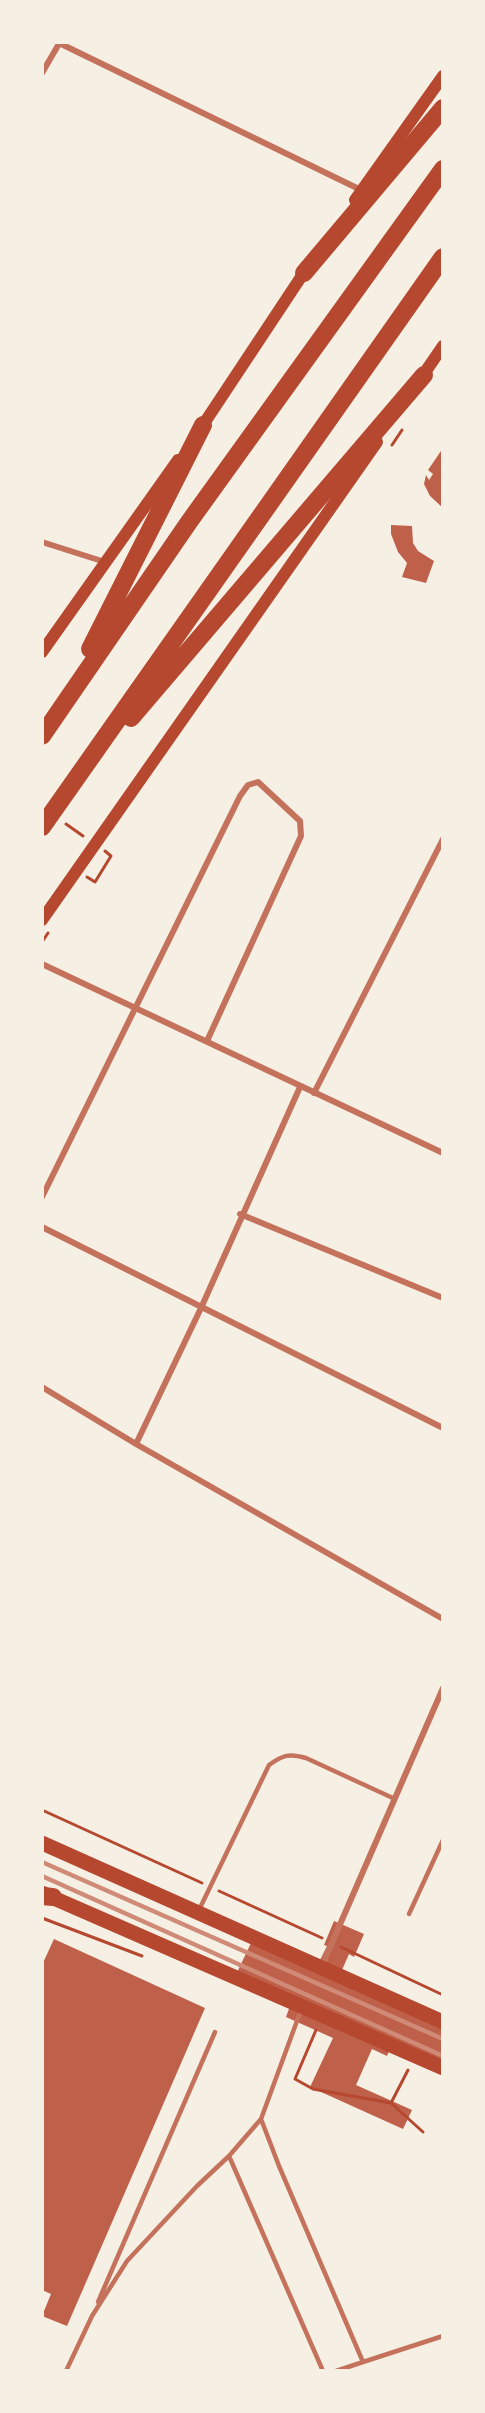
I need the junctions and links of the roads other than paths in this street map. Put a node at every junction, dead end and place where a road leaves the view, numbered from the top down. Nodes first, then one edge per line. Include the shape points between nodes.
1 (60, 42) edge
2 (42, 73) edge
3 (443, 76) edge
4 (443, 108) edge
5 (443, 169) edge
6 (362, 191) junction
7 (443, 258) edge
8 (304, 273) junction
9 (443, 346) edge
10 (424, 375) junction
11 (203, 425) junction
12 (42, 542) edge
13 (105, 562) junction
14 (42, 652) edge
15 (59, 710) junction
16 (42, 735) edge
17 (59, 812) junction
18 (42, 827) edge
19 (443, 839) edge
20 (42, 920) edge
21 (42, 964) edge
22 (135, 1008) junction
23 (207, 1041) junction
24 (300, 1087) junction
25 (315, 1093) junction
26 (443, 1154) edge
27 (42, 1197) edge
28 (240, 1214) junction
29 (42, 1227) edge
30 (443, 1298) edge
31 (201, 1308) junction
32 (42, 1387) edge
33 (443, 1428) edge
34 (136, 1444) junction
35 (443, 1619) edge
36 (443, 1688) edge
37 (395, 1799) junction
38 (443, 1840) edge
39 (42, 1843) edge
40 (46, 1895) edge
41 (197, 1913) junction
42 (409, 1914) dead end
43 (321, 1969) junction
44 (302, 2007) junction
45 (443, 2022) edge
46 (214, 2032) dead end
47 (443, 2068) edge
48 (261, 2119) junction
49 (229, 2156) junction
50 (92, 2316) junction
51 (443, 2336) edge
52 (363, 2362) junction
53 (66, 2371) edge
54 (324, 2371) edge
55 (336, 2371) edge

1 - 2 street
1 - 6 street
3 - 6 main road
4 - 8 highway
5 - 15 highway
6 - 8 main road
7 - 17 highway
8 - 11 main road
9 - 10 main road
10 - 17 highway
10 - 20 main road
11 - 13 main road
11 - 15 highway
12 - 13 street
13 - 14 main road
15 - 16 highway
17 - 18 highway
19 - 25 street
21 - 22 street
22 - 23 street
22 - 23 street via 240,796 248,785 261,783 300,820 301,836
22 - 27 street
23 - 24 street
24 - 25 street
24 - 28 street
25 - 26 street
28 - 30 street
28 - 31 street
29 - 31 street
31 - 33 street
31 - 34 street
32 - 34 street
34 - 35 street
36 - 37 street
37 - 41 lane via 306,1758 283,1755 268,1765
37 - 43 street
38 - 42 lane
39 - 41 main road
40 - 44 main road
41 - 43 main road
43 - 45 main road
44 - 47 main road
44 - 48 lane
46 - 50 lane
48 - 49 lane
48 - 52 lane
49 - 50 lane via 127,2261
49 - 54 lane
50 - 53 lane
51 - 52 lane
52 - 55 lane

